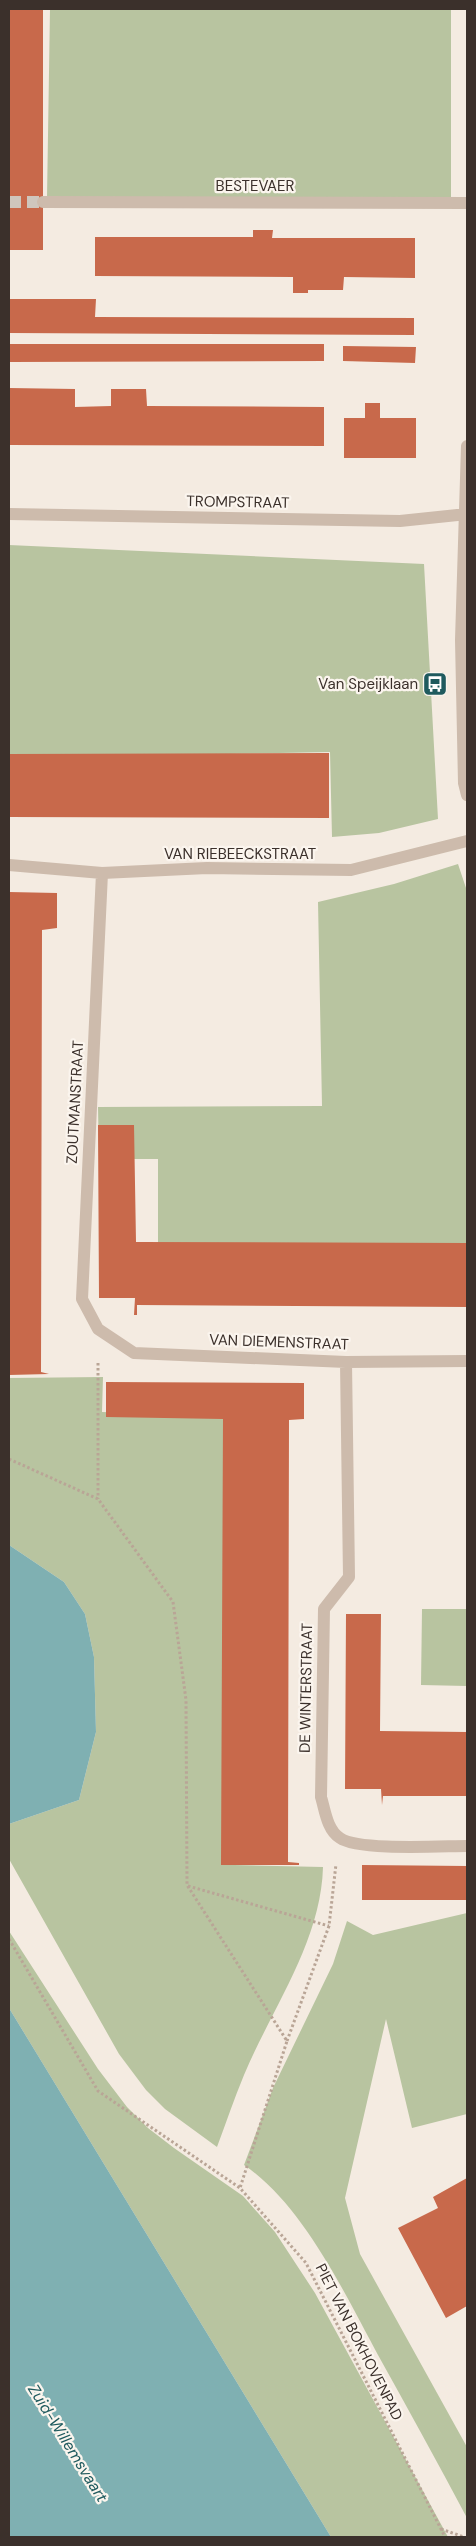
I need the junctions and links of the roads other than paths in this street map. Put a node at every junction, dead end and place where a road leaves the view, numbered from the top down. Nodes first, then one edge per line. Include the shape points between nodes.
1 (44, 202) tunnel mouth
2 (467, 204) edge
3 (467, 446) edge
4 (9, 514) edge
5 (466, 514) edge
6 (467, 795) edge
7 (467, 841) edge
8 (9, 865) edge
9 (102, 873) junction
10 (98, 1328) joint
11 (467, 1360) edge
12 (346, 1362) junction
13 (467, 1846) edge

1 - 2 street, BESTEVAER
3 - 5 street
4 - 5 street, TROMPSTRAAT via 400,521
5 - 6 street via 461,690
7 - 9 street, VAN RIEBEECKSTRAAT via 351,870 207,868
8 - 9 street, VAN RIEBEECKSTRAAT
9 - 10 street, ZOUTMANSTRAAT via 82,1299
10 - 12 street, VAN DIEMENSTRAAT via 134,1353
11 - 12 street, VAN DIEMENSTRAAT
12 - 13 street, DE WINTERSTRAAT via 349,1577 324,1609 321,1797 328,1823 340,1838 361,1845

